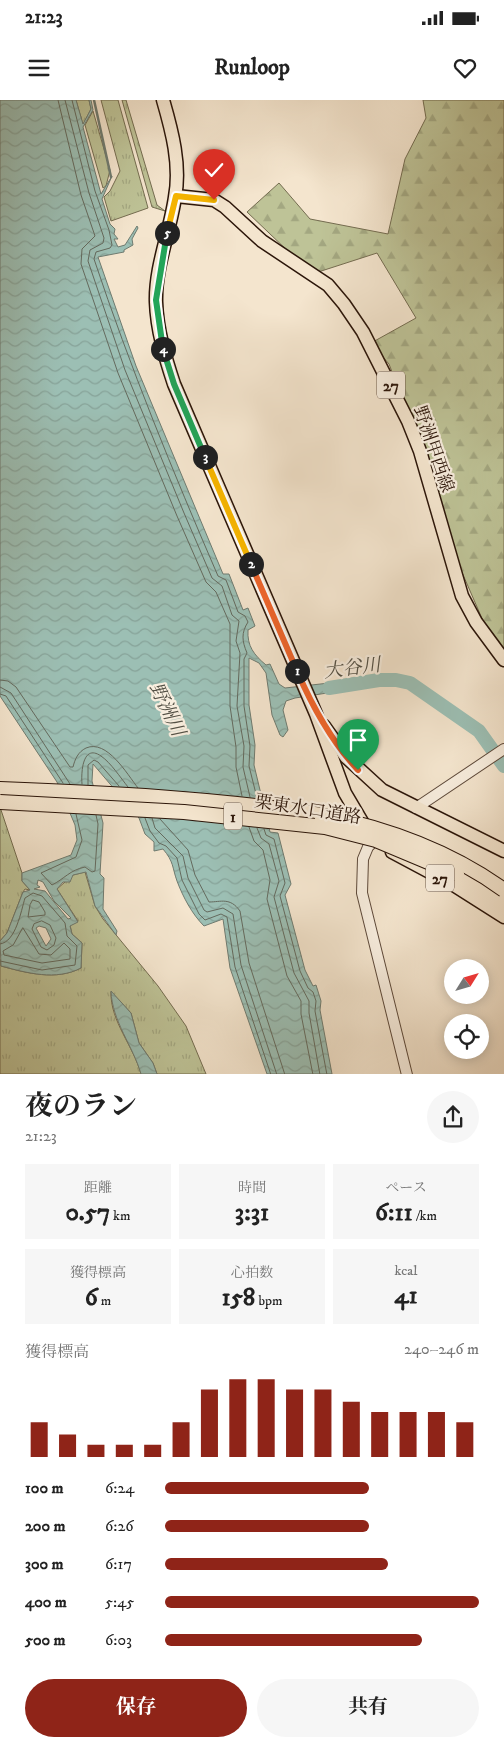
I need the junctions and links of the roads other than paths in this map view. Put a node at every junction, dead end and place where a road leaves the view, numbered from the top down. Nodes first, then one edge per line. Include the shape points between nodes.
1 (164, 100) edge
2 (176, 196) junction
3 (504, 660) edge
4 (313, 708) junction
5 (504, 749) edge
6 (0, 789) edge
7 (0, 802) edge
8 (416, 808) junction
9 (374, 842) junction
10 (504, 851) edge
11 (504, 890) edge
12 (504, 904) edge
13 (504, 917) edge
14 (407, 1074) edge

1 - 2 main road via 177,164
2 - 3 main road, 野洲甲西線 / 27 via 214,200 225,207 262,241 328,285 344,304 363,332 408,420 420,450 462,596 476,622
2 - 4 main road via 156,300 163,353
4 - 8 main road via 358,770 382,790
4 - 9 main road via 345,793
5 - 8 street
6 - 11 highway, 栗東水口道路 / 1, bridge via 220,802 336,818 424,845 467,866
7 - 12 highway, 栗東水口道路 / 1, bridge via 184,812 325,827 382,842 457,874
8 - 10 main road
9 - 13 main road, 27 via 452,884
9 - 14 street via 363,859 362,893

